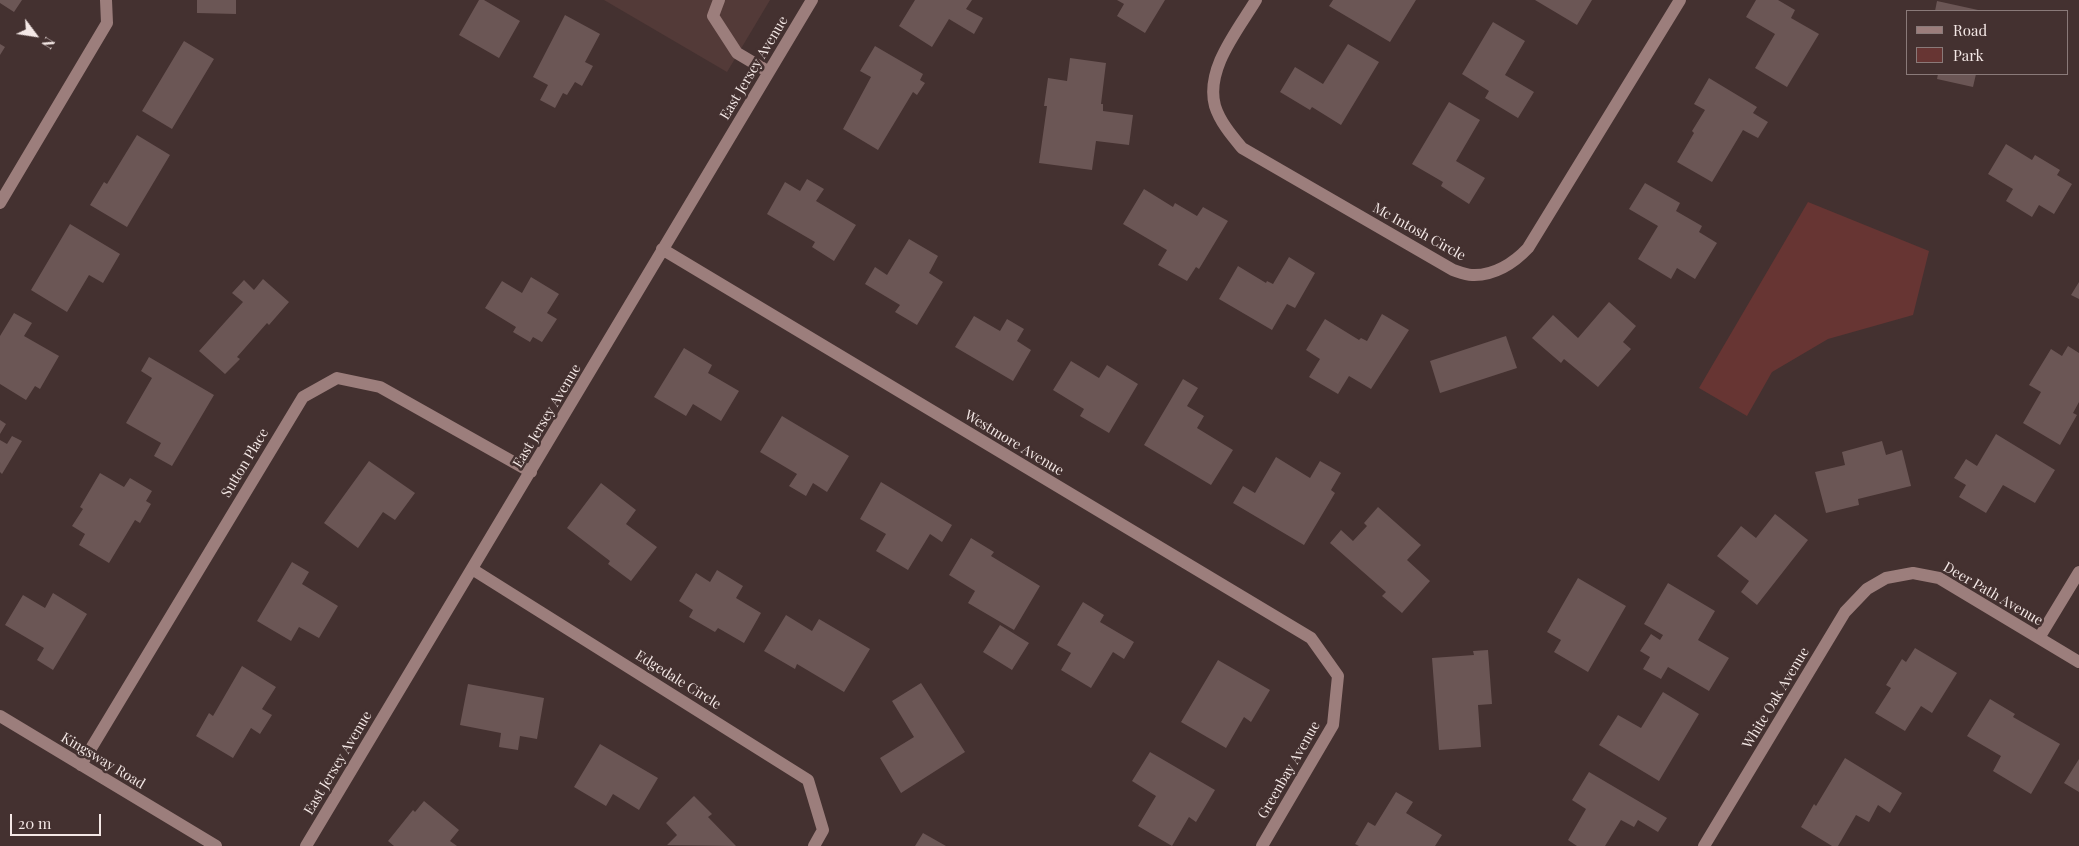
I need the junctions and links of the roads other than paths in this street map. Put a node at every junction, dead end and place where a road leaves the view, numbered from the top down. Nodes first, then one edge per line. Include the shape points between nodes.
1 (106, 0) edge
2 (719, 0) edge
3 (812, 0) edge
4 (1256, 0) edge
5 (1680, 0) edge
6 (769, 72) junction
7 (0, 203) edge
8 (662, 249) junction
9 (531, 472) junction
10 (472, 568) junction
11 (2079, 572) edge
12 (1886, 578) joint
13 (2039, 638) junction
14 (2079, 662) edge
15 (1338, 676) joint
16 (0, 716) edge
17 (81, 765) junction
18 (216, 846) edge
19 (306, 846) edge
20 (814, 846) edge
21 (1262, 846) edge
22 (1704, 846) edge

1 - 7 street via 107,24
2 - 6 street via 713,16 737,53
3 - 6 street, East Jersey Avenue
4 - 5 street, Mc Intosh Circle via 1221,59 1214,83 1215,106 1226,128 1242,148 1453,270 1472,275 1494,271 1514,262 1528,248
6 - 8 street, East Jersey Avenue
8 - 9 street, East Jersey Avenue
8 - 15 street, Westmore Avenue via 1311,638
9 - 10 street, East Jersey Avenue
9 - 17 street, Sutton Place via 380,386 337,378 303,396
10 - 19 street, East Jersey Avenue
10 - 20 street, Edgedale Circle via 808,780 823,830
11 - 13 street
12 - 13 street, Deer Path Avenue via 1913,572 1939,578
12 - 22 street, White Oak Avenue via 1867,589 1845,612
13 - 14 street, Deer Path Avenue
15 - 21 street, Greenbay Avenue via 1333,724
16 - 17 street, Kingsway Road
17 - 18 street, Kingsway Road

